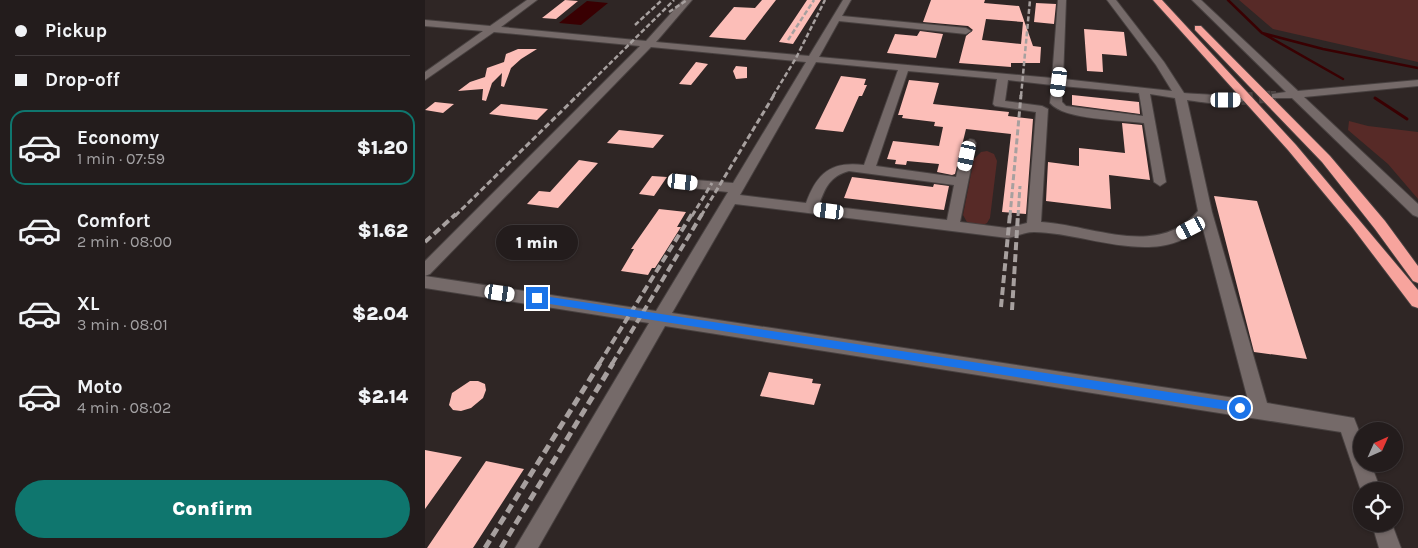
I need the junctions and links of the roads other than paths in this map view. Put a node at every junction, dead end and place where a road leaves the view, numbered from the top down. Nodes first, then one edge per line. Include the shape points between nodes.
1 (533, 0) edge
2 (688, 0) edge
3 (847, 0) edge
4 (1062, 0) edge
5 (1111, 0) edge
6 (1157, 0) edge
7 (1170, 0) edge
8 (1196, 0) edge
9 (836, 18) junction
10 (425, 23) edge
11 (493, 30) junction
12 (966, 31) dead end
13 (648, 44) junction
14 (811, 61) junction
15 (904, 69) junction
16 (427, 73) edge
17 (1003, 77) junction
18 (1059, 82) junction
19 (1418, 83) edge
20 (1144, 90) junction
21 (1295, 94) junction
22 (1180, 95) junction
23 (1276, 96) tunnel mouth
24 (1241, 100) tunnel mouth
25 (1149, 120) junction
26 (971, 143) dead end
27 (869, 168) junction
28 (683, 182) dead end
29 (962, 182) junction
30 (1160, 182) dead end
31 (734, 194) junction
32 (811, 209) junction
33 (1205, 212) junction
34 (1418, 212) edge
35 (1034, 226) junction
36 (952, 227) junction
37 (425, 270) edge
38 (1418, 277) edge
39 (425, 282) edge
40 (1418, 302) edge
41 (662, 317) junction
42 (1259, 410) junction
43 (1353, 439) edge
44 (1385, 532) edge
45 (526, 548) edge
46 (1390, 548) edge

1 - 11 street
2 - 13 street
3 - 9 street
4 - 18 street
5 - 22 street
6 - 40 highway via 1318,176
7 - 38 highway via 1326,159
8 - 21 street
9 - 12 street
9 - 14 street
10 - 11 street
11 - 13 street
11 - 16 street
13 - 14 street
13 - 37 street
14 - 15 street
14 - 31 street
15 - 17 street
15 - 27 street
17 - 18 street
17 - 35 street via 999,104 1042,109
18 - 20 street
18 - 25 street via 1057,104 1061,108
19 - 21 street
20 - 22 street
20 - 25 street
21 - 23 street
21 - 34 street
22 - 24 street
22 - 33 street
25 - 30 street
26 - 29 street
27 - 29 street
27 - 32 street via 849,166 829,174 821,182
28 - 31 street
29 - 36 street
31 - 32 street
31 - 41 street
32 - 36 street
33 - 35 street via 1191,228 1174,237 1149,241
33 - 42 street
35 - 36 street via 1008,233
39 - 41 street
41 - 42 street
41 - 45 street
42 - 43 street via 1348,424
44 - 46 street

